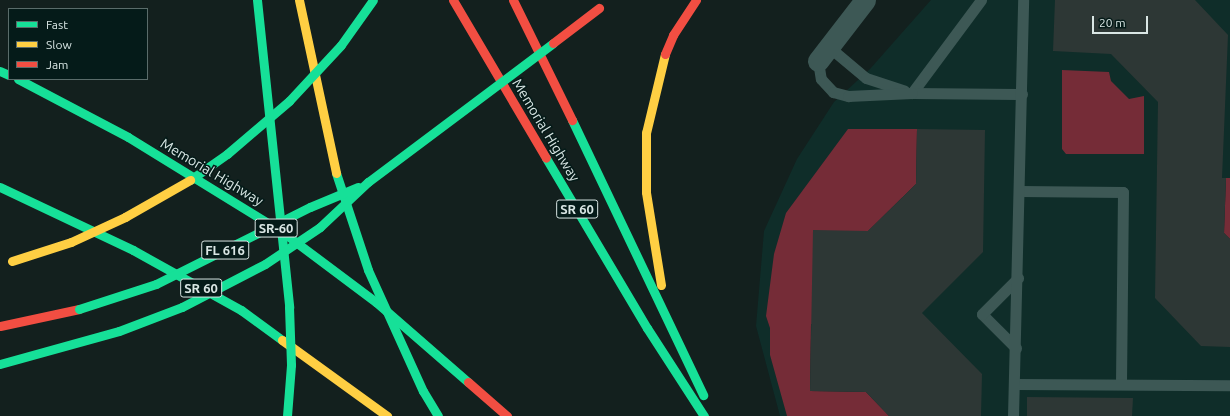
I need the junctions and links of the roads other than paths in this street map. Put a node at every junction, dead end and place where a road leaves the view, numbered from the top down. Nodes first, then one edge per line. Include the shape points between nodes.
1 (258, 0) edge
2 (299, 0) edge
3 (373, 0) edge
4 (452, 0) edge
5 (513, 0) edge
6 (610, 0) edge
7 (696, 0) edge
8 (865, 0) edge
9 (981, 0) edge
10 (1023, 0) edge
11 (823, 54) junction
12 (20, 80) edge
13 (912, 92) junction
14 (1022, 94) junction
15 (368, 182) junction
16 (0, 187) edge
17 (1020, 191) junction
18 (0, 264) edge
19 (1018, 278) junction
20 (672, 325) junction
21 (0, 326) edge
22 (1016, 348) junction
23 (0, 364) edge
24 (1014, 384) junction
25 (1121, 384) junction
26 (1230, 384) edge
27 (287, 416) edge
28 (387, 416) edge
29 (438, 416) edge
30 (507, 416) edge
31 (704, 416) edge
32 (712, 416) edge
33 (1013, 416) edge

1 - 27 highway, bridge via 289,307 290,365
2 - 29 highway, bridge via 330,153 349,217 368,270 423,390
3 - 18 highway, bridge via 341,45 289,101 227,154 179,188 71,242
4 - 31 highway, Memorial Highway / SR 60 via 647,328
5 - 20 highway
6 - 15 highway, FL 616, bridge
7 - 20 highway via 673,36 663,59 646,133 646,192 651,233
8 - 11 street
9 - 13 lane
10 - 14 lane
11 - 13 lane via 866,78
11 - 13 lane via 821,79 833,92 848,96
12 - 30 highway, Memorial Highway / SR-60 via 128,137 281,231 376,302
13 - 14 lane
14 - 17 lane
15 - 21 highway, FL 616, bridge via 310,207 156,284 79,309
15 - 23 highway, bridge via 320,227 264,264 182,307 119,331
16 - 28 highway, SR 60 via 133,250 241,310
17 - 19 lane
17 - 25 lane via 1123,192
19 - 22 lane
19 - 22 lane via 982,314
20 - 32 highway
22 - 24 lane
24 - 25 lane
24 - 33 lane
25 - 26 lane

